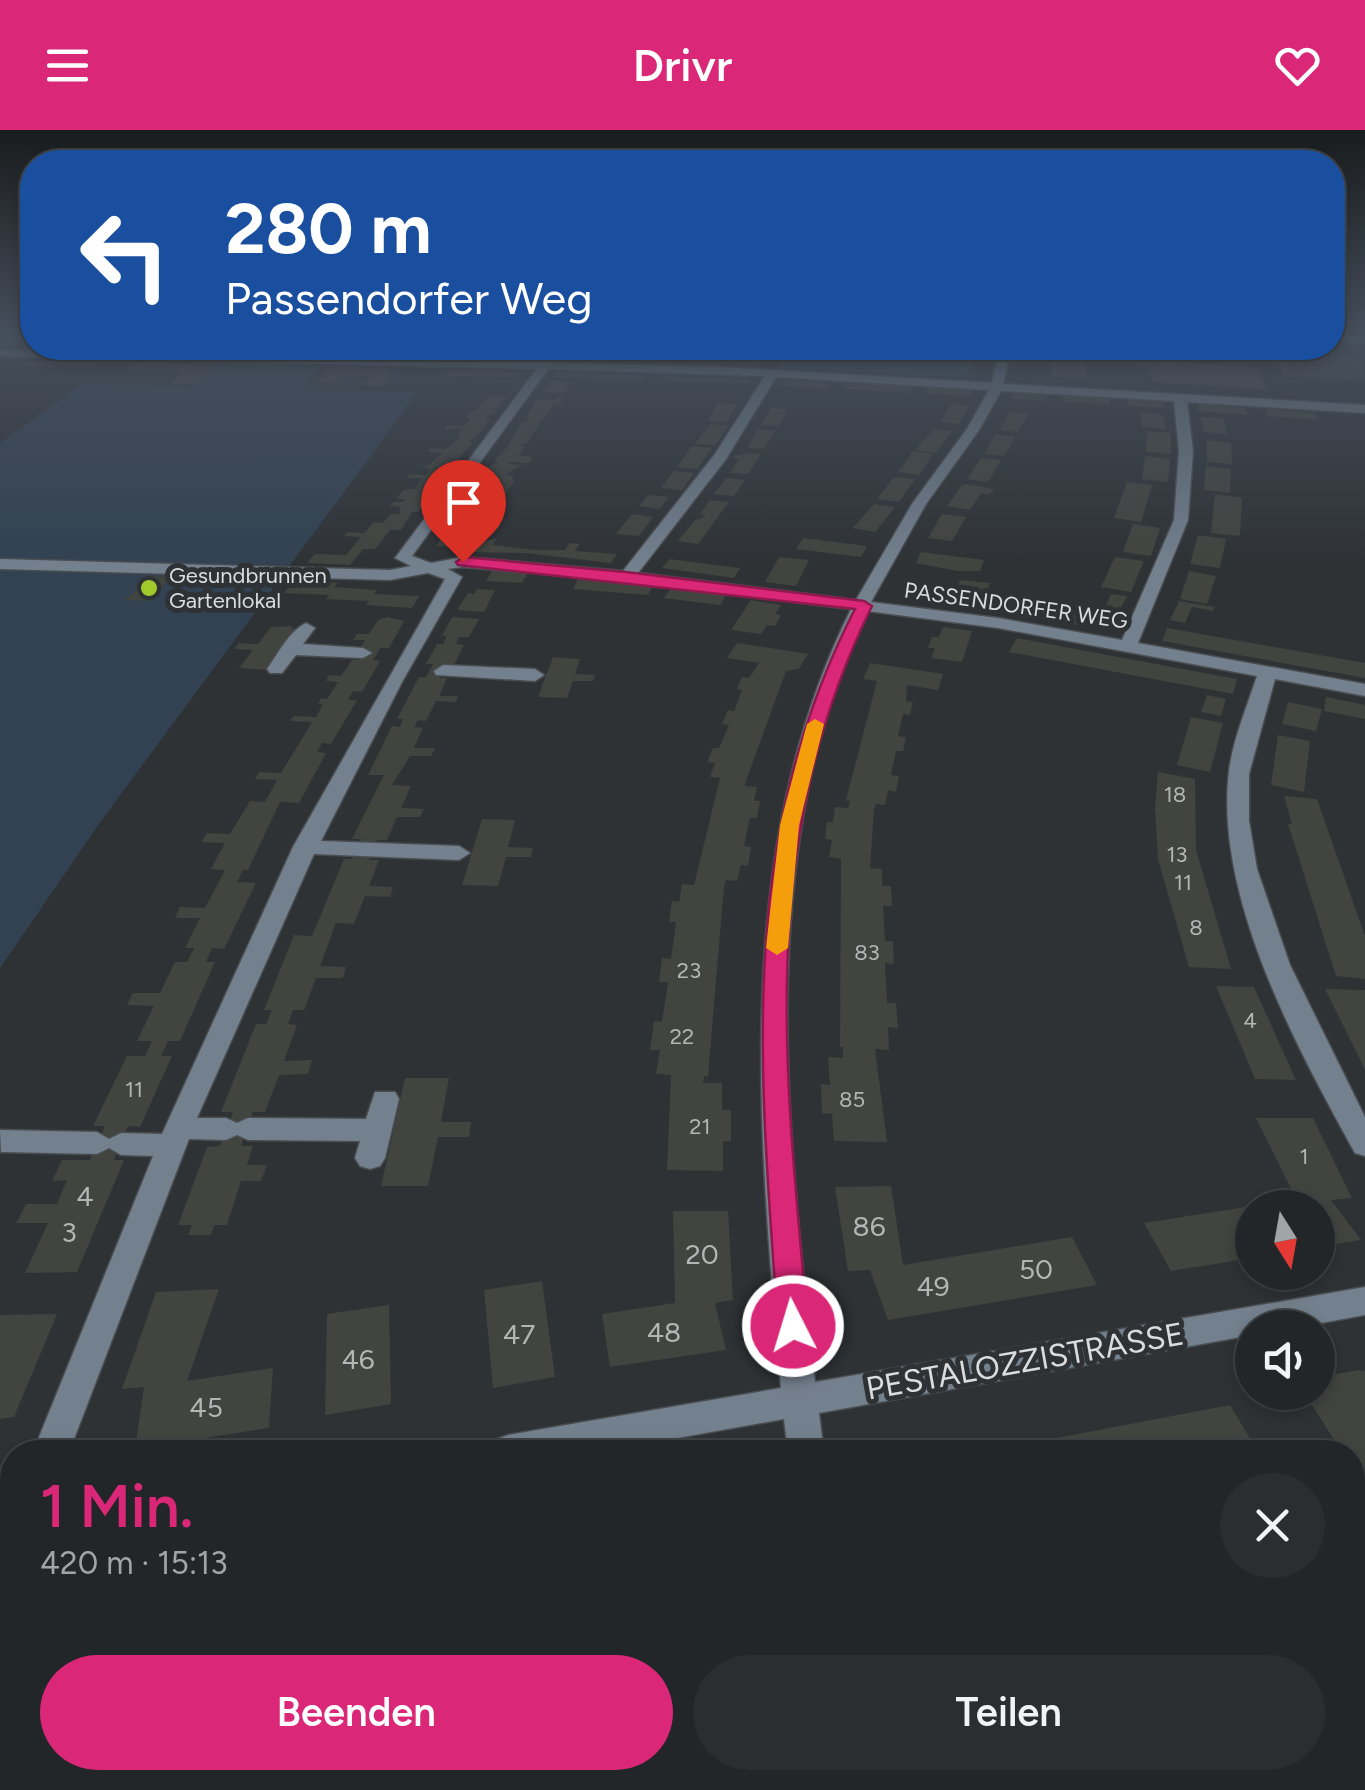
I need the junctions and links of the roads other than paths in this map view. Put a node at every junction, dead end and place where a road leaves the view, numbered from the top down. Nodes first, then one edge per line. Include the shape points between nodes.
1 (512, 410) edge
2 (749, 410) edge
3 (984, 410) edge
4 (1182, 410) edge
5 (0, 564) edge
6 (427, 568) junction
7 (626, 576) junction
8 (864, 606) junction
9 (306, 628) dead end
10 (1130, 644) junction
11 (290, 649) junction
12 (363, 654) dead end
13 (398, 660) junction
14 (276, 669) dead end
15 (1268, 671) junction
16 (536, 674) dead end
17 (1365, 690) edge
18 (304, 847) junction
19 (459, 851) dead end
20 (384, 1099) dead end
21 (4, 1134) edge
22 (173, 1136) junction
23 (1365, 1145) edge
24 (1365, 1301) edge
25 (800, 1401) junction
26 (56, 1440) edge
27 (577, 1440) edge
28 (805, 1440) edge

1 - 6 street via 403,558
2 - 7 street
3 - 8 street via 921,502
4 - 10 street via 1181,520
5 - 6 street, PASSENDORFER WEG via 390,575
6 - 7 street, PASSENDORFER WEG via 463,562
6 - 13 street via 454,577
7 - 8 street, PASSENDORFER WEG
8 - 10 street, PASSENDORFER WEG
8 - 25 street via 831,671 797,788 780,888 772,998 775,1100
9 - 11 street
10 - 15 street, PASSENDORFER WEG
11 - 12 street
11 - 14 street
13 - 16 street via 437,670
13 - 18 street
15 - 17 street, PASSENDORFER WEG
15 - 23 street via 1239,771 1244,866 1269,942
18 - 19 street
18 - 22 street
20 - 22 street via 374,1144 237,1128
21 - 22 street via 109,1144
22 - 26 street
24 - 25 street, PESTALOZZISTRASSE
25 - 27 street, PESTALOZZISTRASSE
25 - 28 street

